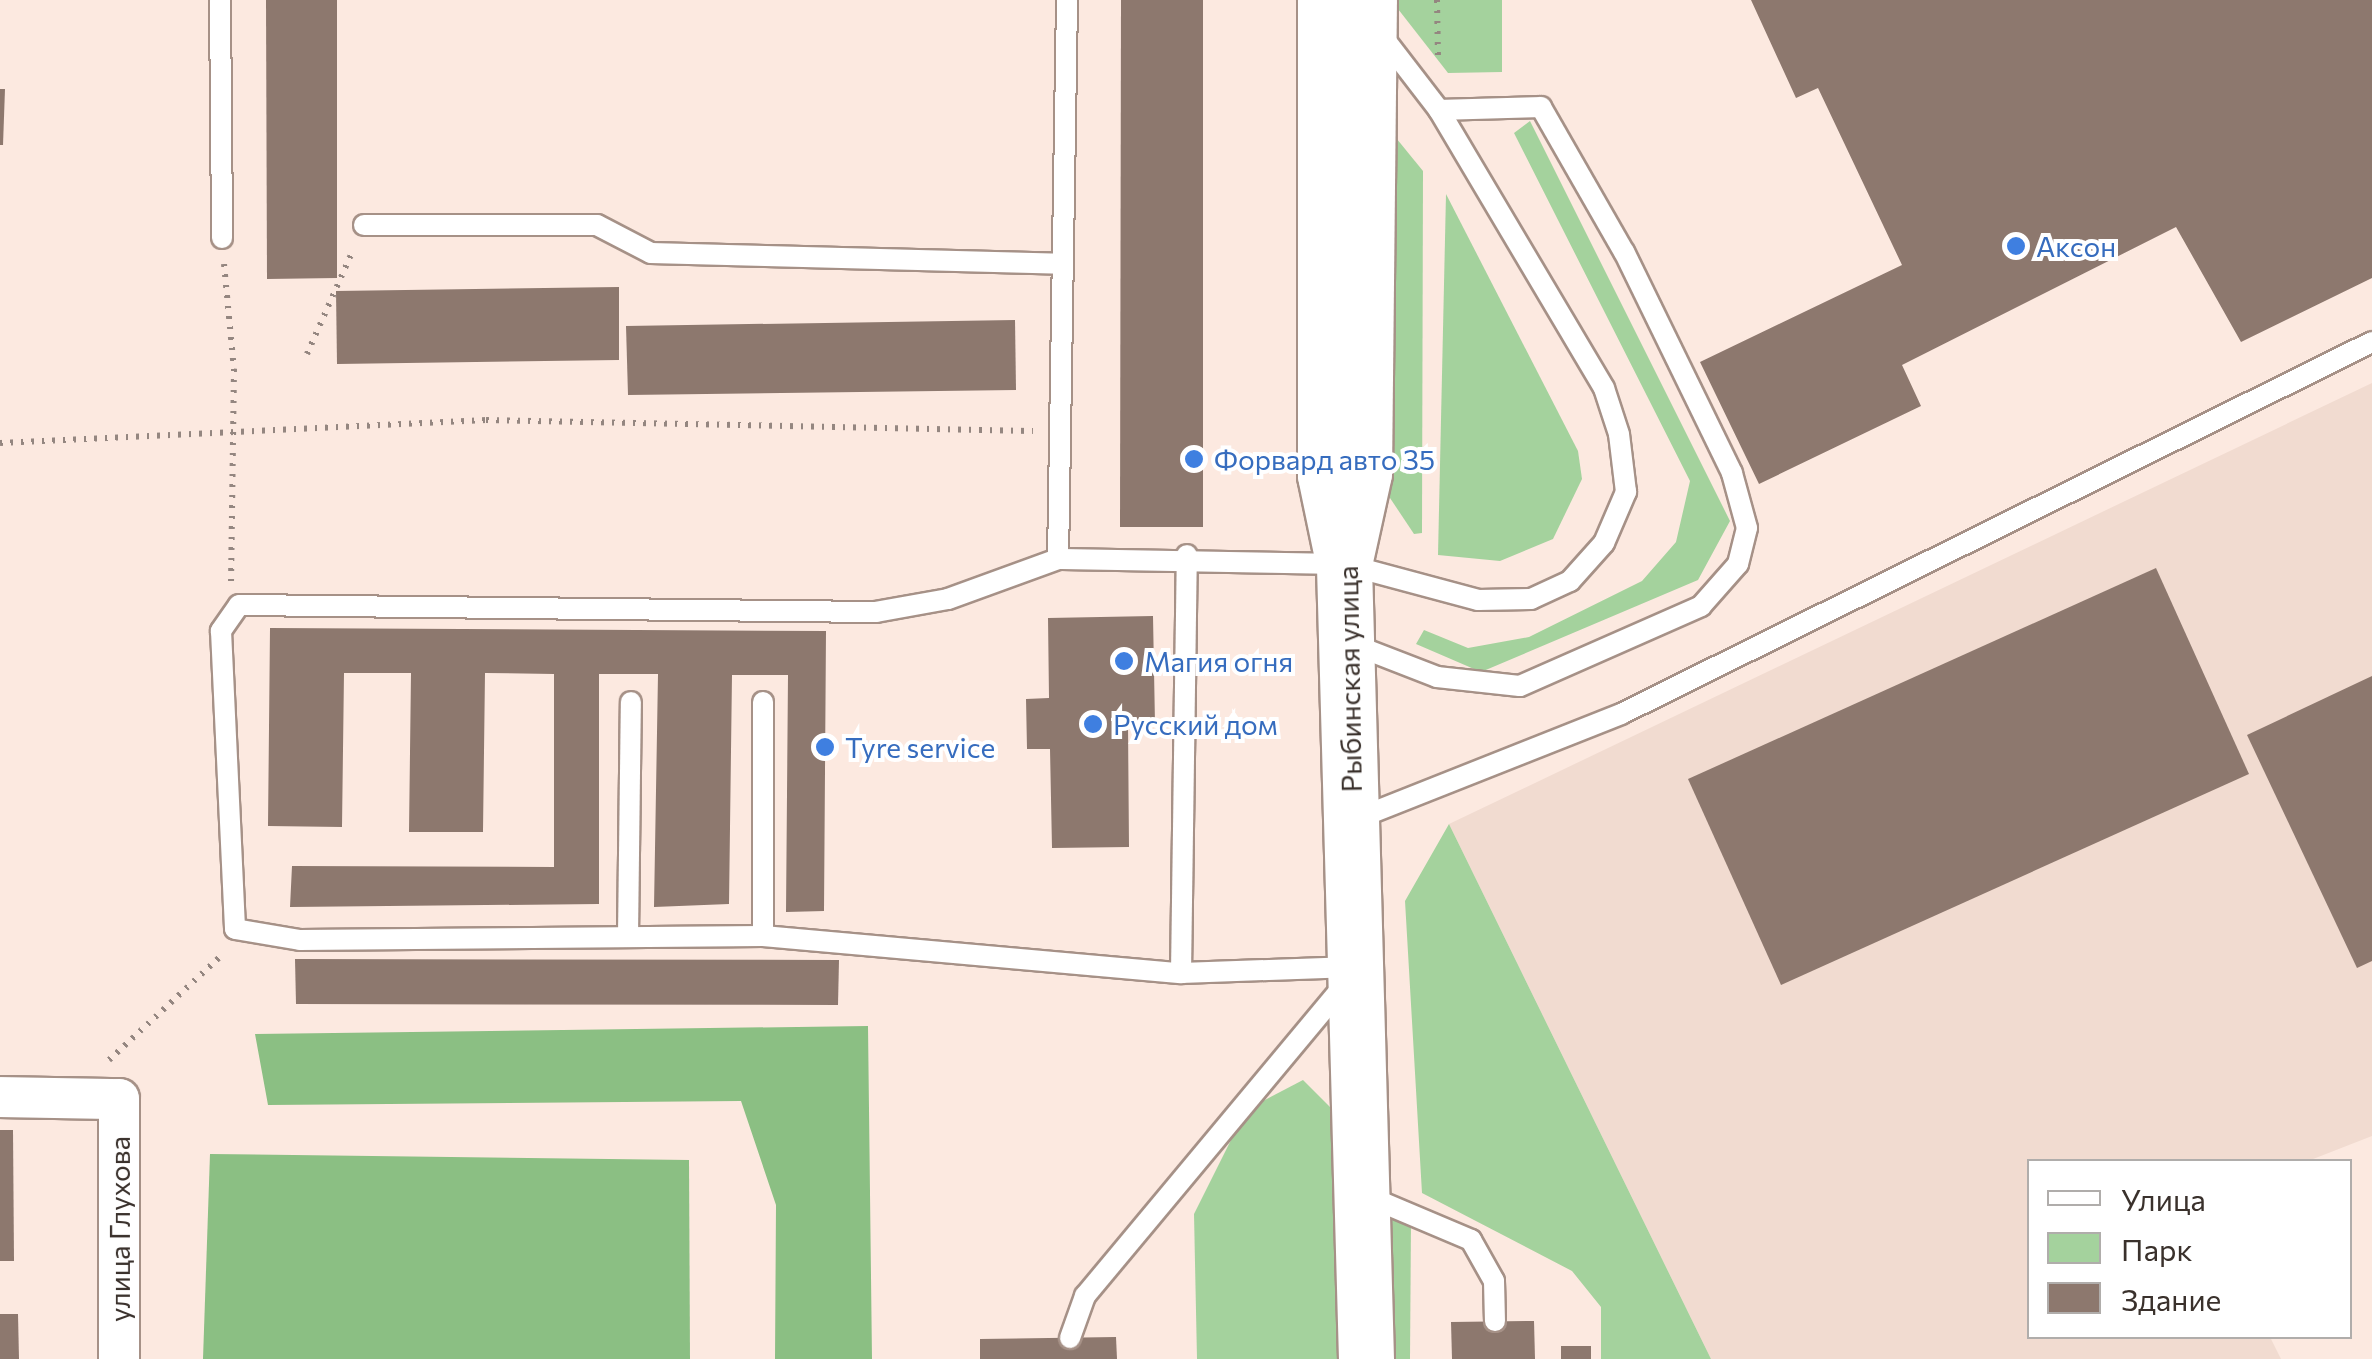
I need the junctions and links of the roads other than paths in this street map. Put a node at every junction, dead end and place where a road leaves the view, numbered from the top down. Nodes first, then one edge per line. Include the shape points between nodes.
1 (220, 0) edge
2 (1067, 0) edge
3 (1354, 6) edge
4 (1440, 110) junction
5 (364, 225) road end
6 (222, 238) road end
7 (1061, 264) junction
8 (2372, 342) edge
9 (1187, 555) junction
10 (1058, 559) junction
11 (1344, 564) junction
12 (1345, 641) junction
13 (632, 702) dead end
14 (763, 702) dead end
15 (1351, 822) junction
16 (628, 936) junction
17 (763, 936) junction
18 (1360, 966) junction
19 (1180, 973) junction
20 (0, 1096) edge
21 (1368, 1196) junction
22 (1495, 1321) dead end
23 (1070, 1338) dead end
24 (118, 1359) edge
25 (1366, 1359) edge

1 - 6 lane
2 - 7 lane
3 - 4 lane
3 - 11 main road, Рыбинская улица via 1324,476
4 - 11 lane via 1604,388 1626,492 1604,543 1570,581 1531,599 1478,600
4 - 12 lane via 1542,107 1624,252 1732,473 1747,528 1738,564 1701,606 1520,686 1438,677
5 - 7 lane via 597,225 651,253
7 - 10 lane
8 - 15 lane via 1620,714
9 - 10 lane
9 - 11 lane
9 - 19 lane
10 - 16 lane via 948,599 876,612 231,610 221,666 235,928 243,937
11 - 12 main road, Рыбинская улица
12 - 15 main road, Рыбинская улица
13 - 16 lane
14 - 17 lane
15 - 18 main road, Рыбинская улица
16 - 17 lane
17 - 19 lane
18 - 19 lane
18 - 21 main road, Рыбинская улица
18 - 23 lane via 1086,1296
20 - 24 street, улица Глухова via 103,1099
21 - 22 lane via 1471,1240 1494,1281
21 - 25 main road, Рыбинская улица

